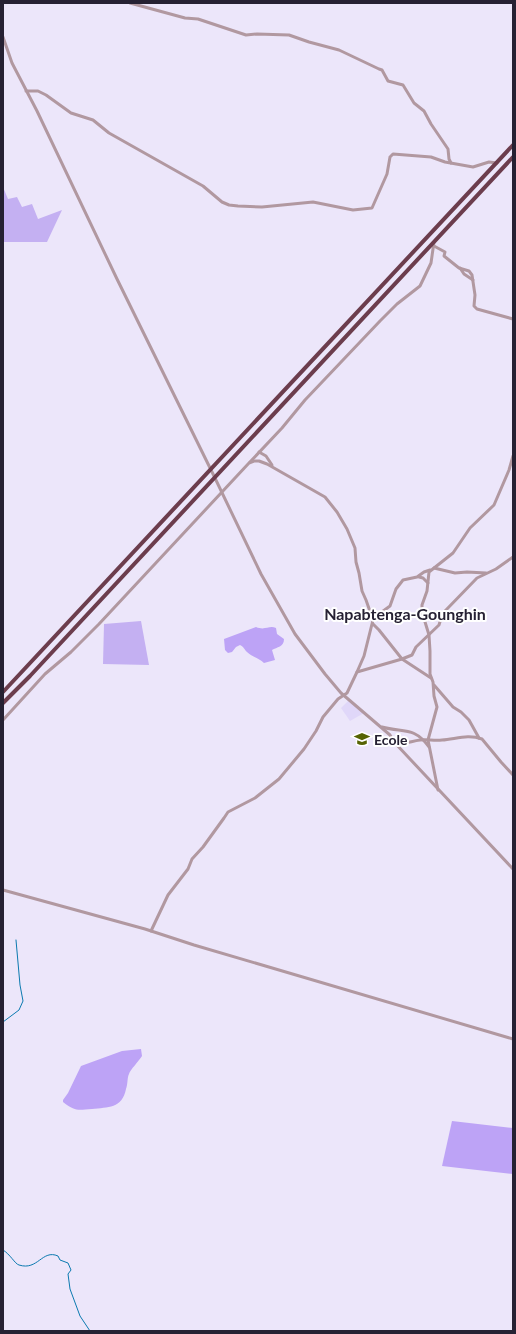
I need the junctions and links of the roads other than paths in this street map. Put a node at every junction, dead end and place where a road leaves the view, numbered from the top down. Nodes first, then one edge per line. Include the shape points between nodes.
1 (130, 3) edge
2 (3, 37) edge
3 (26, 92) junction
4 (513, 145) edge
5 (513, 157) edge
6 (451, 163) junction
7 (497, 163) junction
8 (435, 241) junction
9 (434, 246) junction
10 (459, 268) junction
11 (473, 280) junction
12 (513, 319) edge
13 (259, 452) junction
14 (513, 456) edge
15 (512, 461) edge
16 (249, 463) junction
17 (272, 467) junction
18 (211, 469) junction
19 (214, 476) junction
20 (222, 492) junction
21 (513, 557) edge
22 (434, 568) junction
23 (430, 570) junction
24 (488, 573) junction
25 (417, 577) junction
26 (428, 583) junction
27 (373, 622) junction
28 (428, 635) junction
29 (402, 659) junction
30 (357, 672) junction
31 (431, 678) junction
32 (434, 685) junction
33 (3, 692) edge
34 (344, 695) junction
35 (3, 703) edge
36 (3, 720) edge
37 (381, 726) junction
38 (478, 738) junction
39 (423, 739) junction
40 (428, 739) junction
41 (395, 743) junction
42 (430, 749) junction
43 (513, 775) edge
44 (438, 790) junction
45 (513, 869) edge
46 (3, 890) edge
47 (151, 931) junction
48 (513, 1039) edge

1 - 6 street via 185,18 198,19 246,35 289,35 356,56 382,70 388,81 403,85 414,103 424,111 448,149
2 - 3 street via 12,64
3 - 6 street via 38,91 71,112 93,120 131,146 203,186 222,202 238,206 313,202 353,210 370,209 375,205 391,155 431,157
3 - 18 street
4 - 7 highway
5 - 8 highway
6 - 7 street via 473,168 489,162
7 - 18 highway
8 - 9 street
8 - 19 highway
9 - 10 street via 445,252 444,256
9 - 13 street via 431,263 420,286 380,321
10 - 11 street
10 - 11 street via 469,271
11 - 12 street via 474,306 477,309
13 - 16 street
13 - 17 street via 266,456
14 - 15 street
15 - 22 street via 494,505 470,528 453,553
16 - 17 street via 259,461
16 - 20 street
17 - 27 street via 325,497 339,515 355,548 362,592
18 - 19 street
18 - 33 highway
19 - 20 street
19 - 35 highway
20 - 34 street via 261,574 295,634
20 - 36 street via 99,624 45,674
21 - 24 street
22 - 23 street
22 - 24 street via 454,573
23 - 25 street
23 - 26 street
24 - 28 street via 478,578 446,610 439,625
25 - 26 street
25 - 27 street via 400,582 390,606
26 - 28 street via 422,612
27 - 29 street
27 - 30 street
28 - 29 street via 412,655
28 - 31 street
29 - 30 street
29 - 31 street
30 - 34 street
31 - 32 street
32 - 38 street via 453,707 469,720
32 - 40 street via 437,711
34 - 37 street
34 - 47 street via 323,716 304,749 279,779 255,798 228,812 168,895
37 - 39 street via 407,731
37 - 41 street
38 - 40 street via 467,736
38 - 43 street via 482,739
39 - 40 street
39 - 41 street via 404,744
39 - 42 street
40 - 42 street
41 - 44 street
42 - 44 street
44 - 45 street
46 - 47 street
47 - 48 street

